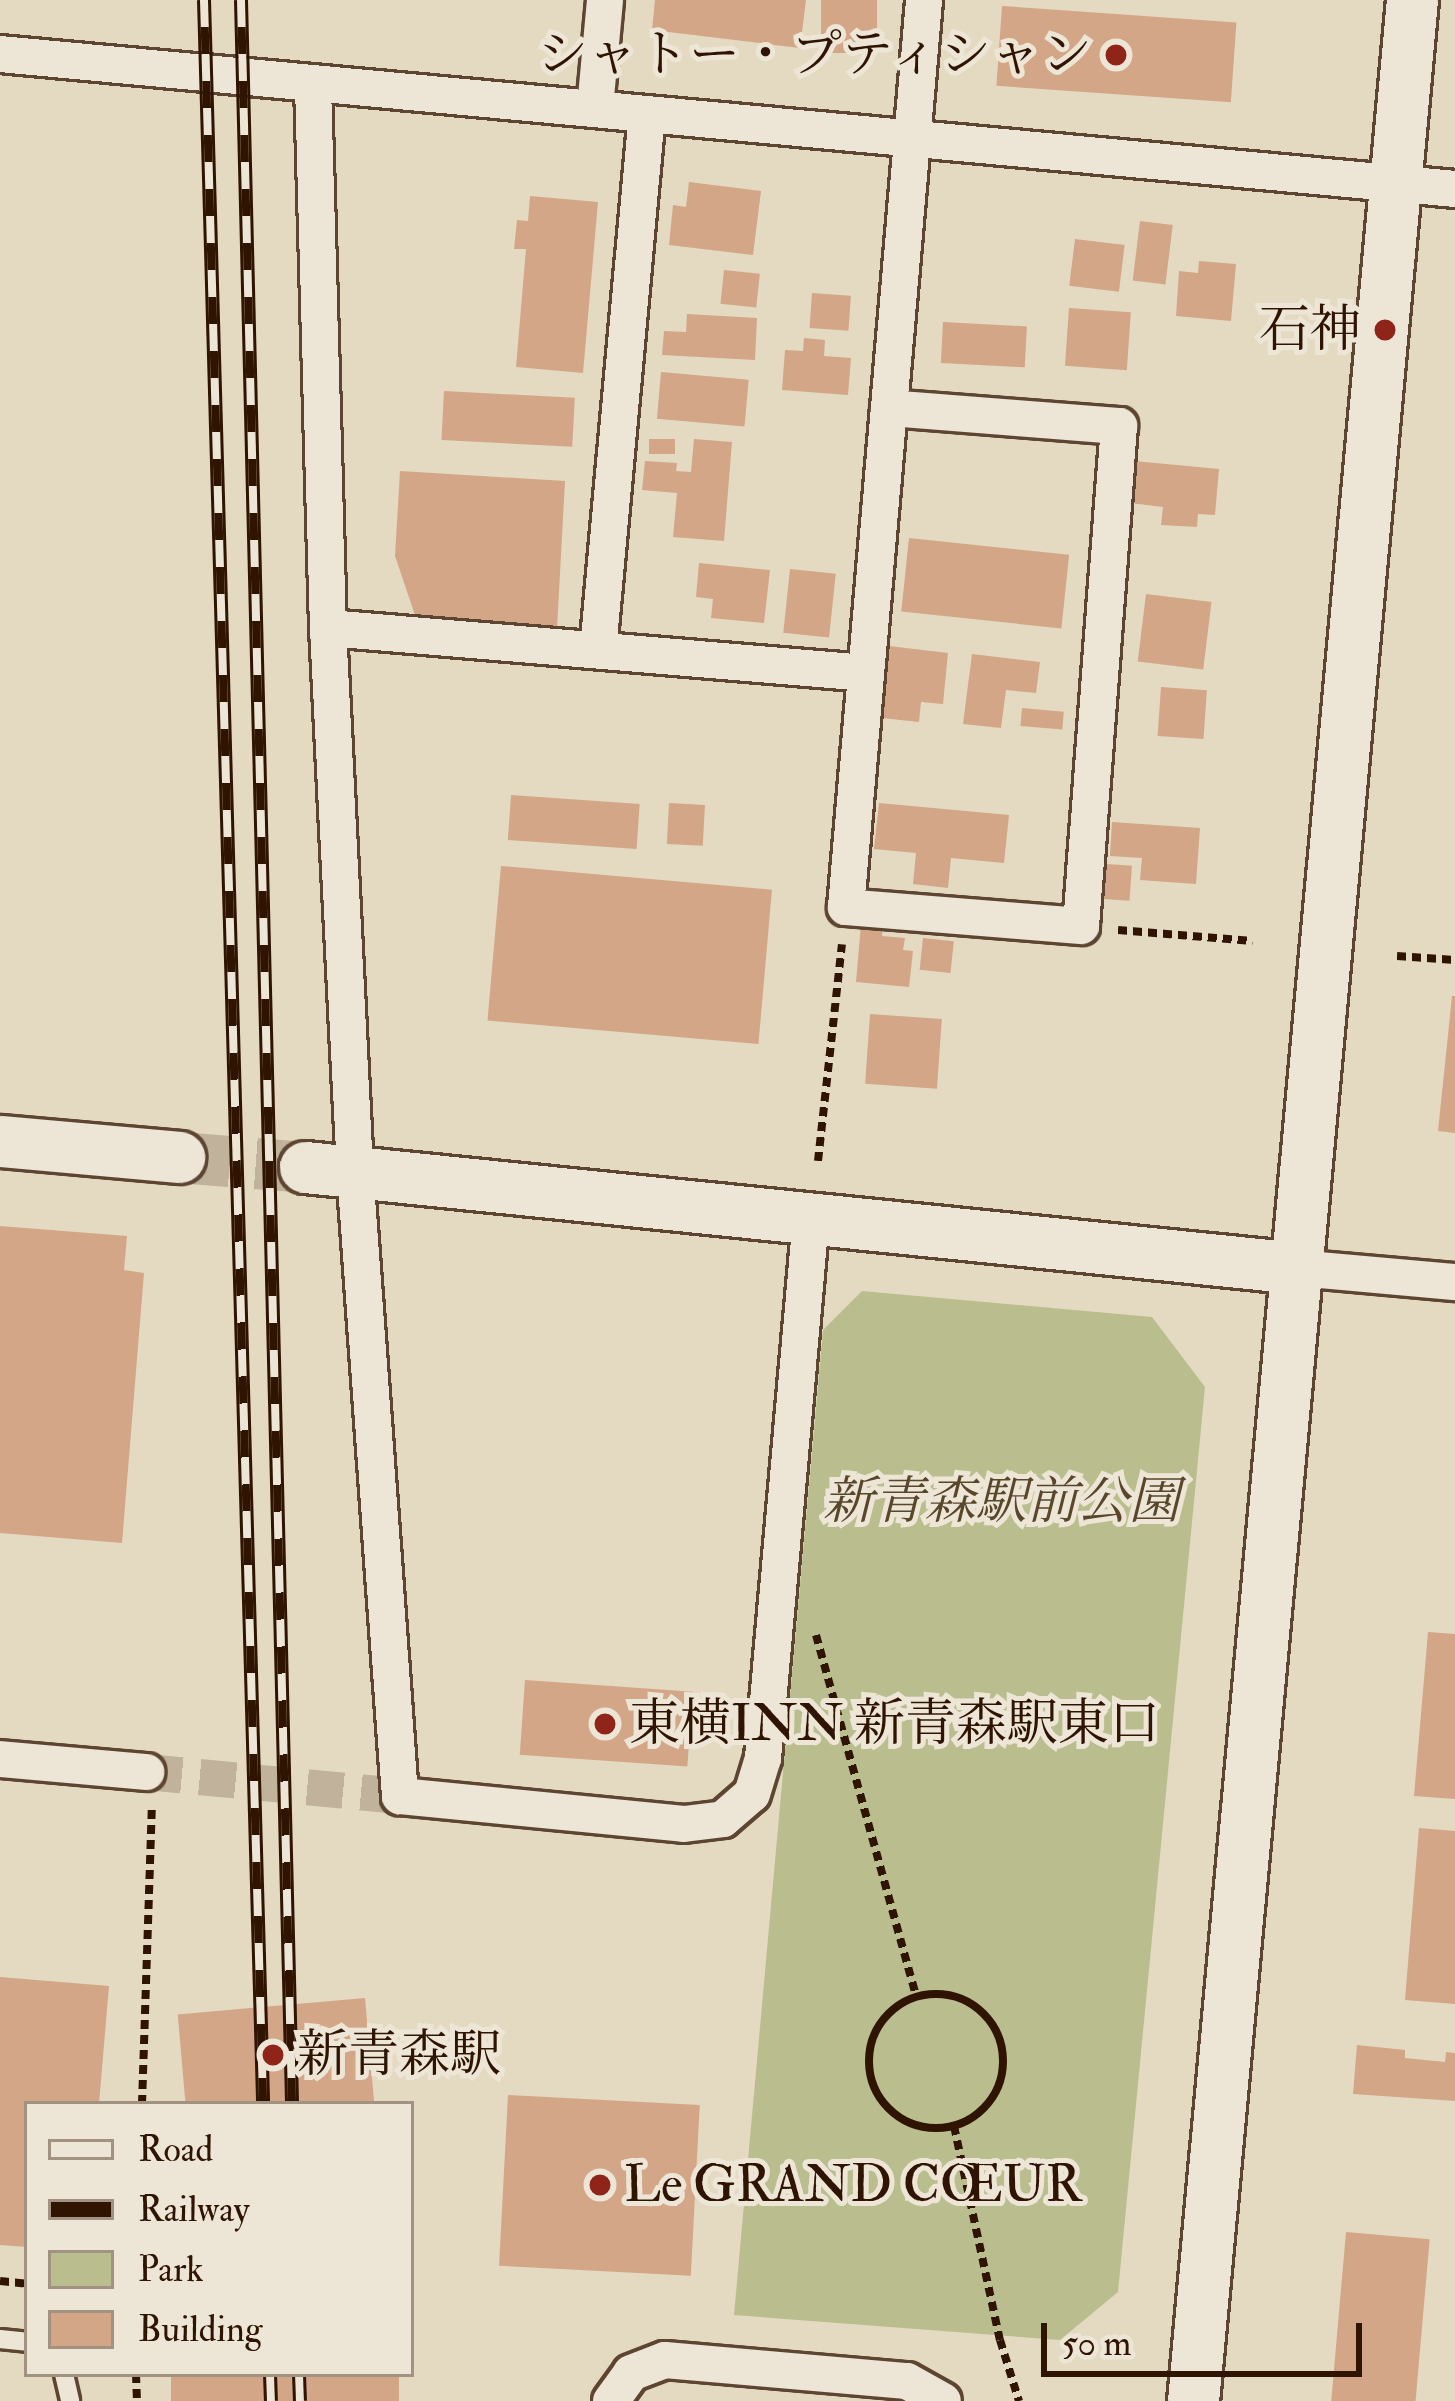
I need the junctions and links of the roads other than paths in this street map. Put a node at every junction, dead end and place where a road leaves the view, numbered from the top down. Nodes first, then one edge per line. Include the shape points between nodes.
1 (605, 0) edge
2 (924, 0) edge
3 (1412, 0) edge
4 (0, 54) edge
5 (313, 85) junction
6 (595, 108) junction
7 (647, 114) junction
8 (912, 139) junction
9 (1395, 183) junction
10 (1455, 189) edge
11 (889, 408) junction
12 (328, 628) junction
13 (598, 650) junction
14 (866, 673) junction
15 (0, 1141) edge
16 (179, 1156) tunnel mouth
17 (305, 1167) tunnel mouth
18 (356, 1171) junction
19 (811, 1218) junction
20 (1297, 1268) junction
21 (1455, 1282) edge
22 (0, 1759) edge
23 (149, 1789) tunnel mouth
24 (610, 2401) edge
25 (943, 2401) edge
26 (1193, 2401) edge

1 - 6 street
2 - 8 street
3 - 9 street
4 - 5 street
5 - 6 street
5 - 12 street
6 - 7 street
7 - 8 street
7 - 13 street
8 - 9 street
8 - 11 street
9 - 10 street
9 - 20 street
11 - 14 street
11 - 14 street via 1119,427 1081,926 846,907
12 - 13 street
12 - 18 street
13 - 14 street
15 - 16 street
17 - 18 street
18 - 19 street
18 - 19 street via 400,1796 684,1823 723,1819 752,1794 763,1758
19 - 20 street
20 - 21 street
20 - 26 street
22 - 23 street
24 - 25 street via 631,2373 665,2360 907,2381

